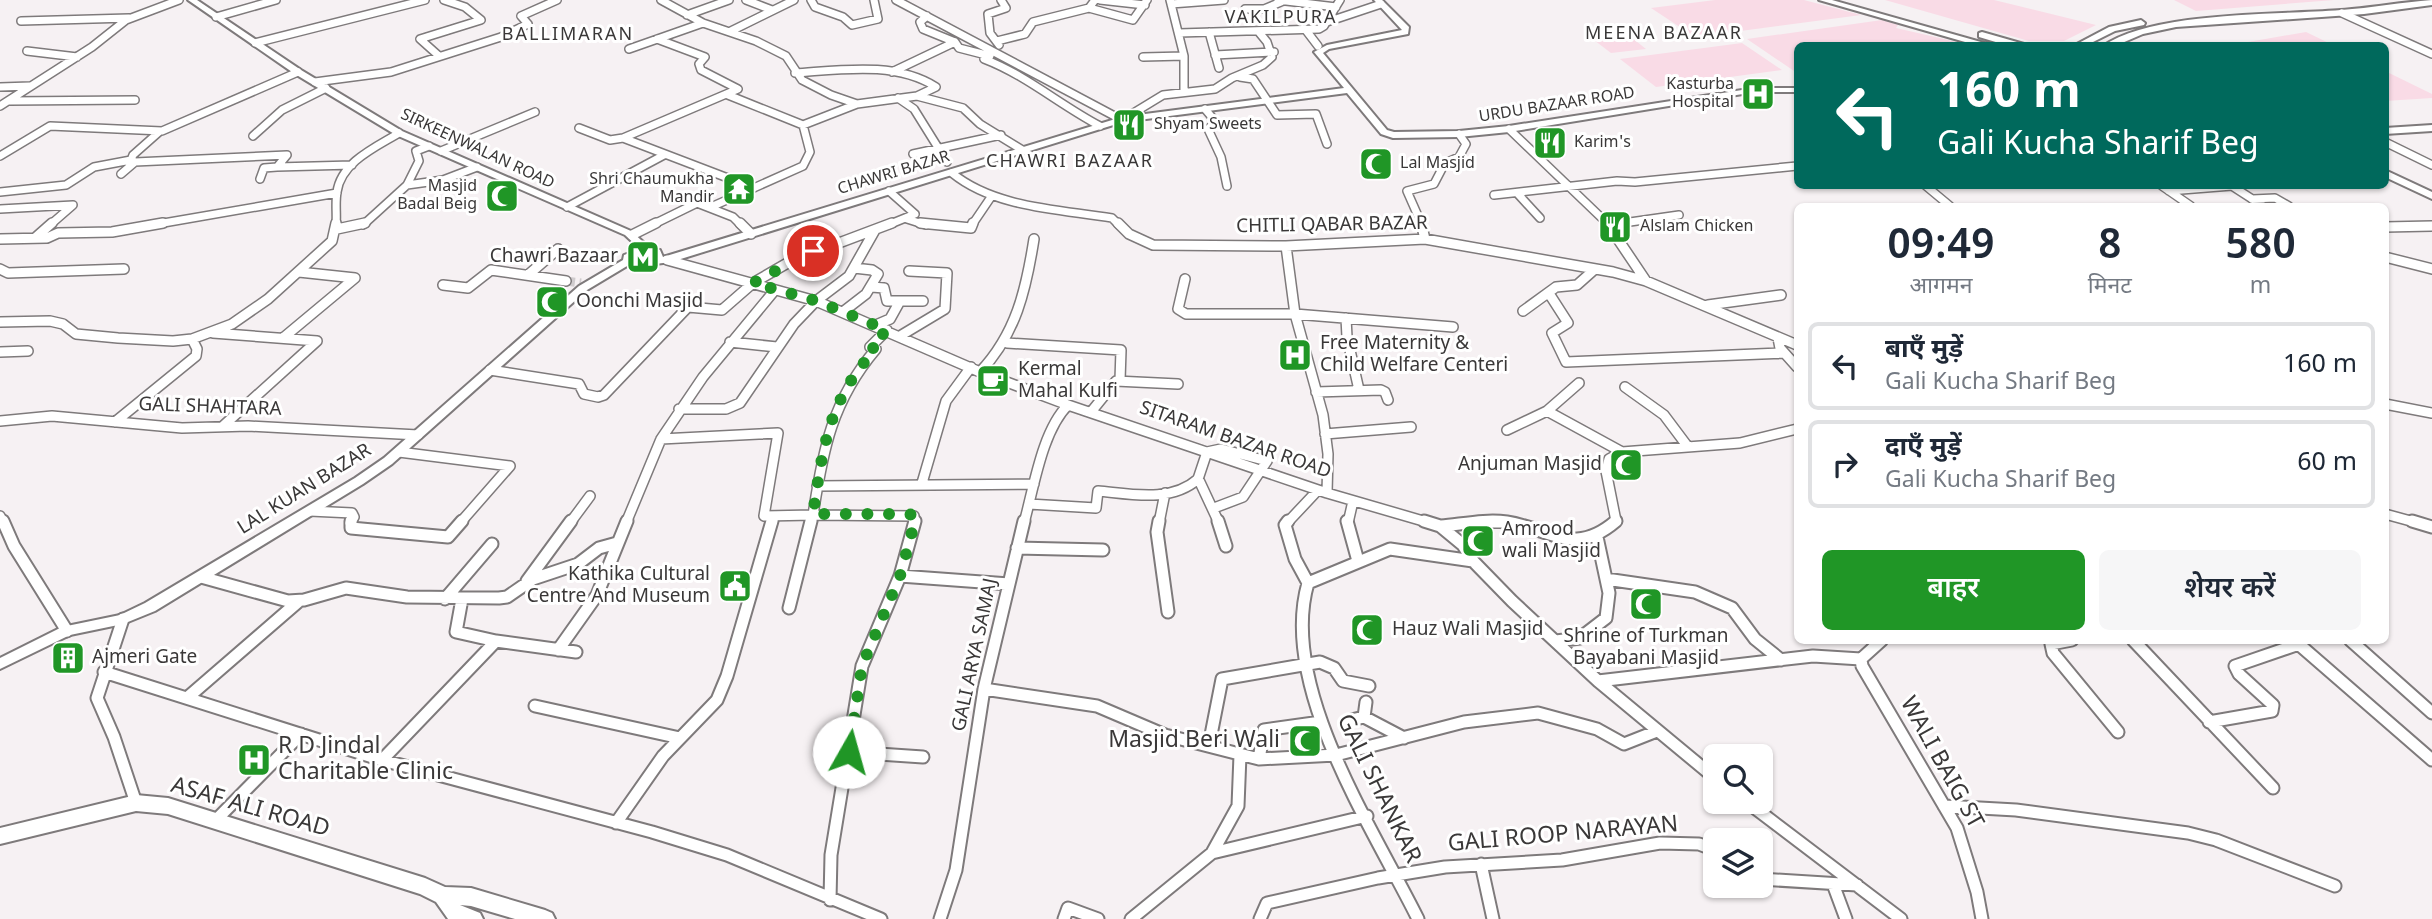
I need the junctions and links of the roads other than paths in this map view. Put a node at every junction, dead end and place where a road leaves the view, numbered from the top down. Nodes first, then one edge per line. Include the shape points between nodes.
1 (179, 0) edge
2 (192, 0) edge
3 (276, 0) edge
4 (425, 0) edge
5 (444, 0) edge
6 (557, 0) edge
7 (661, 0) edge
8 (729, 0) edge
9 (746, 0) edge
10 (794, 0) edge
11 (811, 0) edge
12 (874, 0) edge
13 (896, 0) edge
14 (1001, 0) edge
15 (1098, 0) edge
16 (1224, 0) edge
17 (1823, 0) edge
18 (1856, 0) edge
19 (2387, 0) edge
20 (1279, 1) edge
21 (1146, 2) edge
22 (1170, 2) edge
23 (1379, 2) edge
24 (2432, 2) edge
25 (1338, 3) edge
26 (1088, 8) junction
27 (1245, 9) dead end
28 (775, 10) junction
29 (2342, 13) junction
30 (687, 15) junction
31 (927, 16) junction
32 (216, 17) junction
33 (131, 18) junction
34 (21, 21) dead end
35 (1327, 22) junction
36 (703, 23) junction
37 (1305, 29) junction
38 (1258, 31) junction
39 (731, 32) junction
40 (1209, 32) junction
41 (1179, 33) junction
42 (1384, 37) junction
43 (657, 39) junction
44 (998, 41) junction
45 (955, 42) junction
46 (1976, 42) edge
47 (2007, 42) edge
48 (2085, 42) edge
49 (2115, 42) edge
50 (255, 43) junction
51 (1318, 46) junction
52 (629, 49) dead end
53 (27, 51) dead end
54 (988, 52) junction
55 (1274, 52) junction
56 (2432, 54) edge
57 (1215, 55) junction
58 (439, 56) junction
59 (1184, 56) junction
60 (77, 57) junction
61 (1143, 57) dead end
62 (1219, 68) dead end
63 (298, 72) junction
64 (892, 72) junction
65 (795, 74) junction
66 (1233, 77) junction
67 (315, 82) junction
68 (0, 86) edge
69 (30, 86) junction
70 (326, 88) junction
71 (1794, 90) edge
72 (1184, 91) junction
73 (1347, 91) junction
74 (728, 95) junction
75 (917, 96) junction
76 (898, 98) junction
77 (135, 100) dead end
78 (8, 101) junction
79 (1266, 101) junction
80 (857, 103) junction
81 (0, 106) edge
82 (1205, 109) junction
83 (535, 112) dead end
84 (1122, 120) junction
85 (803, 125) junction
86 (1100, 126) junction
87 (579, 128) dead end
88 (2432, 128) edge
89 (1509, 129) junction
90 (2389, 131) edge
91 (160, 132) junction
92 (399, 133) junction
93 (1459, 134) junction
94 (1001, 135) junction
95 (253, 136) dead end
96 (623, 138) junction
97 (1327, 144) dead end
98 (2389, 144) edge
99 (429, 146) junction
100 (938, 149) junction
101 (441, 151) junction
102 (1024, 152) junction
103 (913, 154) dead end
104 (664, 155) junction
105 (0, 156) edge
106 (133, 161) junction
107 (947, 162) dead end
108 (352, 165) junction
109 (2389, 165) edge
110 (2432, 165) edge
111 (1794, 166) edge
112 (277, 167) junction
113 (477, 167) junction
114 (952, 173) junction
115 (121, 174) dead end
116 (2389, 175) edge
117 (260, 179) dead end
118 (407, 185) junction
119 (1227, 186) dead end
120 (1570, 186) junction
121 (2432, 187) edge
122 (754, 188) junction
123 (1930, 189) edge
124 (2167, 189) edge
125 (2237, 189) edge
126 (889, 191) junction
127 (0, 192) edge
128 (337, 193) junction
129 (1517, 193) junction
130 (1494, 195) dead end
131 (2432, 196) edge
132 (991, 197) junction
133 (2252, 199) junction
134 (1946, 203) edge
135 (2187, 203) edge
136 (2258, 203) edge
137 (2284, 203) edge
138 (567, 207) junction
139 (711, 207) junction
140 (0, 209) edge
141 (1679, 215) dead end
142 (1540, 218) dead end
143 (907, 219) junction
144 (1609, 225) junction
145 (2432, 226) edge
146 (2389, 227) edge
147 (337, 229) junction
148 (875, 230) junction
149 (751, 234) junction
150 (632, 236) junction
151 (35, 238) junction
152 (0, 239) edge
153 (1034, 239) dead end
154 (1425, 239) junction
155 (1286, 246) junction
156 (558, 249) dead end
157 (647, 250) junction
158 (2389, 258) edge
159 (661, 261) junction
160 (627, 262) junction
161 (855, 268) junction
162 (0, 269) edge
163 (124, 269) dead end
164 (1595, 269) junction
165 (2432, 269) edge
166 (909, 271) dead end
167 (299, 272) junction
168 (528, 275) junction
169 (1185, 279) dead end
170 (566, 281) tunnel mouth
171 (1646, 281) junction
172 (753, 283) junction
173 (443, 285) dead end
174 (872, 287) junction
175 (775, 290) junction
176 (1550, 295) junction
177 (1781, 295) dead end
178 (817, 301) junction
179 (900, 301) junction
180 (923, 301) dead end
181 (1708, 305) junction
182 (844, 311) junction
183 (1523, 311) dead end
184 (1295, 314) junction
185 (1346, 318) junction
186 (0, 322) edge
187 (876, 325) junction
188 (1453, 327) dead end
189 (887, 330) junction
190 (212, 333) junction
191 (900, 336) junction
192 (283, 338) junction
193 (1778, 338) junction
194 (192, 339) junction
195 (730, 342) junction
196 (1007, 343) junction
197 (1794, 344) edge
198 (777, 347) junction
199 (28, 351) dead end
200 (0, 352) edge
201 (1783, 353) junction
202 (1794, 364) edge
203 (975, 369) junction
204 (490, 370) junction
205 (1119, 380) junction
206 (1579, 383) dead end
207 (1178, 384) dead end
208 (1625, 387) dead end
209 (1359, 390) junction
210 (1316, 392) junction
211 (1388, 400) dead end
212 (1068, 405) junction
213 (2389, 405) edge
214 (679, 409) junction
215 (1547, 411) junction
216 (1091, 412) junction
217 (2432, 413) edge
218 (0, 421) edge
219 (115, 422) junction
220 (223, 426) junction
221 (1411, 427) dead end
222 (1507, 429) dead end
223 (1794, 430) edge
224 (1325, 433) junction
225 (418, 435) junction
226 (661, 439) junction
227 (1688, 447) junction
228 (400, 452) junction
229 (1208, 452) junction
230 (1622, 452) junction
231 (1261, 469) junction
232 (1198, 478) junction
233 (922, 483) junction
234 (1034, 484) junction
235 (817, 486) junction
236 (1323, 491) junction
237 (1165, 493) junction
238 (590, 496) dead end
239 (1353, 501) junction
240 (1029, 504) junction
241 (1213, 508) junction
242 (310, 511) junction
243 (813, 514) junction
244 (2389, 515) edge
245 (769, 516) junction
246 (0, 518) edge
247 (1440, 526) junction
248 (2432, 527) edge
249 (1597, 537) junction
250 (617, 543) junction
251 (492, 544) dead end
252 (1226, 546) dead end
253 (1017, 548) junction
254 (1103, 550) dead end
255 (1358, 561) junction
256 (1474, 561) junction
257 (900, 576) junction
258 (201, 577) junction
259 (1606, 579) junction
260 (1308, 583) junction
261 (524, 584) junction
262 (1009, 584) junction
263 (445, 599) junction
264 (462, 599) junction
265 (299, 601) junction
266 (789, 608) dead end
267 (1168, 611) dead end
268 (123, 619) junction
269 (67, 631) junction
270 (496, 641) junction
271 (1556, 641) junction
272 (1878, 644) edge
273 (2051, 644) edge
274 (2137, 644) edge
275 (2292, 644) edge
276 (2299, 644) edge
277 (2354, 644) edge
278 (558, 650) junction
279 (576, 652) dead end
280 (1861, 659) junction
281 (1781, 660) junction
282 (1306, 663) junction
283 (0, 664) edge
284 (104, 672) junction
285 (1598, 681) junction
286 (1369, 686) dead end
287 (984, 690) junction
288 (187, 698) junction
289 (1366, 702) dead end
290 (535, 706) dead end
291 (2432, 713) edge
292 (1364, 717) junction
293 (1347, 721) dead end
294 (1321, 722) junction
295 (2208, 722) junction
296 (1657, 731) junction
297 (2118, 732) dead end
298 (301, 734) junction
299 (680, 738) junction
300 (1404, 738) junction
301 (1209, 746) junction
302 (849, 752) junction
303 (1240, 755) junction
304 (1336, 755) junction
305 (923, 757) dead end
306 (1259, 759) junction
307 (382, 760) junction
308 (2432, 760) edge
309 (1703, 768) edge
310 (2273, 788) dead end
311 (136, 803) junction
312 (1944, 806) junction
313 (1763, 814) edge
314 (1367, 816) junction
315 (215, 821) junction
316 (616, 822) junction
317 (0, 836) edge
318 (1703, 847) edge
319 (1212, 853) junction
320 (1481, 864) junction
321 (1397, 874) junction
322 (1773, 880) edge
323 (1833, 884) junction
324 (1858, 886) junction
325 (2335, 886) dead end
326 (443, 896) junction
327 (830, 900) junction
328 (473, 919) edge
329 (545, 919) edge
330 (881, 919) edge
331 (940, 919) edge
332 (1064, 919) edge
333 (1098, 919) edge
334 (1131, 919) edge
335 (1260, 919) edge
336 (1418, 919) edge
337 (1493, 919) edge
338 (1846, 919) edge
339 (1901, 919) edge
340 (1982, 919) edge

1 - 33 street
2 - 32 street, SIRKEENWALAN ROAD
3 - 32 street
4 - 50 street
5 - 58 street via 465,7 481,20 420,39
6 - 58 street via 521,16 528,23 518,30
7 - 30 street
8 - 30 street
9 - 28 street
10 - 28 street
11 - 12 street via 815,8 843,17 851,25 878,19
13 - 31 street
14 - 44 street via 1006,8 988,14 990,33
15 - 21 street
15 - 26 street
16 - 22 street
17 - 46 main road
18 - 47 main road
19 - 48 main road via 2151,21 2112,29
20 - 25 street
20 - 27 street via 1263,9
21 - 26 street via 1133,20
22 - 41 street
23 - 35 street
23 - 42 street via 1406,29
24 - 29 main road
25 - 35 street
26 - 44 street via 1032,22 1025,34
28 - 39 street
29 - 49 main road via 2218,20 2166,27
29 - 56 street
30 - 36 street
31 - 45 street via 920,22 923,29
31 - 54 street
32 - 50 street, SIRKEENWALAN ROAD
33 - 34 street
33 - 60 street
35 - 37 street via 1322,28
36 - 39 street
36 - 43 street
37 - 38 street
37 - 51 street
38 - 40 street
38 - 55 street
39 - 65 street via 786,56
40 - 41 street
40 - 57 street
41 - 59 street
42 - 51 street
42 - 73 street via 1318,52
43 - 52 street
43 - 74 street via 705,58 699,64 701,69 738,88
44 - 54 street
45 - 54 street via 959,48
45 - 64 street
50 - 63 street, SIRKEENWALAN ROAD
51 - 73 street via 1313,49 1315,58
53 - 60 street
54 - 84 street
54 - 86 street via 984,59 1010,69
55 - 57 street
55 - 66 street via 1269,63
57 - 62 street
58 - 67 street via 381,74
59 - 61 street
59 - 72 street
60 - 69 street
63 - 67 street, SIRKEENWALAN ROAD
63 - 91 street
64 - 65 street via 858,69
64 - 75 street via 922,77 936,87
65 - 80 street via 814,87
66 - 72 street via 1211,90
66 - 79 street via 1252,79
67 - 70 street, SIRKEENWALAN ROAD
68 - 69 street
69 - 78 street
70 - 92 street, SIRKEENWALAN ROAD
70 - 95 street via 282,110
71 - 89 street, URDU BAZAAR ROAD via 1755,90
72 - 84 street via 1161,96
73 - 79 street, CHAWRI BAZAR
73 - 93 street, URDU BAZAAR ROAD via 1379,133 1392,137
74 - 85 street
74 - 96 street
75 - 76 street
75 - 94 street via 963,108
76 - 80 street
76 - 100 street via 914,109
77 - 78 street
78 - 81 street
79 - 82 street, CHAWRI BAZAR
79 - 97 street via 1277,116 1317,114
80 - 85 street
82 - 84 street, CHAWRI BAZAR
82 - 119 street via 1216,122 1209,129 1222,157
83 - 101 street
84 - 86 street, CHAWRI BAZAR
85 - 122 street via 808,160
86 - 102 street, CHAWRI BAZAR
87 - 96 street via 610,140
88 - 90 street
89 - 93 street, URDU BAZAAR ROAD
89 - 120 street
91 - 105 street via 50,126
91 - 106 street
92 - 99 street, SIRKEENWALAN ROAD
92 - 108 street
93 - 154 street via 1466,144 1460,157 1445,163 1434,184 1407,191
94 - 100 street
94 - 102 street
96 - 104 street
98 - 110 street
99 - 101 street, SIRKEENWALAN ROAD
99 - 118 street via 416,151 419,161
100 - 103 street
100 - 107 street
101 - 113 street, SIRKEENWALAN ROAD
102 - 114 street, CHAWRI BAZAR
104 - 122 street
104 - 138 street
106 - 112 street via 288,156
106 - 115 street
106 - 127 street via 94,167 66,185
108 - 112 street
108 - 128 street
109 - 121 main road
111 - 120 street
112 - 117 street via 264,168
113 - 118 street via 443,180
113 - 138 street, SIRKEENWALAN ROAD
114 - 126 street, CHAWRI BAZAR
114 - 132 street, CHITLI QABAR BAZAR via 968,187
116 - 131 main road
118 - 147 street via 363,225
120 - 129 street
120 - 144 street
122 - 139 street
123 - 134 street
124 - 135 street
125 - 133 street
126 - 143 street via 916,212
126 - 149 street, CHAWRI BAZAR
128 - 147 street
128 - 151 street via 112,232
129 - 130 street
129 - 142 street
132 - 143 street via 971,228
132 - 155 street, CHITLI QABAR BAZAR via 1112,218 1129,234 1153,245
133 - 136 street
133 - 137 street via 2275,198
138 - 150 street, SIRKEENWALAN ROAD
139 - 149 street via 733,217
139 - 150 street via 695,204
140 - 151 street via 73,205
141 - 144 street
143 - 148 street
144 - 171 street
145 - 146 street
147 - 167 street via 332,241
148 - 161 street
148 - 172 street via 813,251
149 - 159 street, CHAWRI BAZAR
150 - 157 street, SIRKEENWALAN ROAD
151 - 152 street
153 - 196 street via 1018,316
154 - 155 street, CHITLI QABAR BAZAR
154 - 164 street, CHITLI QABAR BAZAR
155 - 184 street
156 - 168 street
157 - 159 street, SIRKEENWALAN ROAD via 658,254
157 - 160 street, LAL KUAN BAZAR via 632,254
158 - 165 street
159 - 160 street, CHAWRI BAZAR via 637,266
159 - 172 street, SITARAM BAZAR ROAD
160 - 204 street, LAL KUAN BAZAR via 584,284
161 - 174 street via 877,271
161 - 178 street
162 - 163 street via 8,273
164 - 171 street, CHITLI QABAR BAZAR
164 - 176 street via 1577,285 1556,287
166 - 191 street via 947,273 946,298 940,314
167 - 190 street via 232,324
167 - 192 street via 355,278
168 - 170 street
168 - 173 street via 491,270 468,288
169 - 184 street via 1180,312
171 - 181 street, CHITLI QABAR BAZAR
172 - 175 street, SITARAM BAZAR ROAD
172 - 204 street via 722,310 688,307 601,397 584,394 579,384
174 - 179 street via 885,290 885,300
174 - 182 street
175 - 178 street, SITARAM BAZAR ROAD
175 - 195 street
176 - 183 street via 1532,300
176 - 201 street via 1568,323 1552,333 1566,362
177 - 181 street
178 - 182 street, SITARAM BAZAR ROAD
178 - 198 street
179 - 180 street
179 - 187 street via 890,319
181 - 193 street, CHITLI QABAR BAZAR
182 - 187 street, SITARAM BAZAR ROAD
184 - 185 street
184 - 210 street
185 - 188 street
185 - 209 street via 1345,341
186 - 194 street via 50,321 76,334 118,338
187 - 189 street, SITARAM BAZAR ROAD
189 - 191 street, SITARAM BAZAR ROAD
189 - 235 street via 870,347 876,349 855,371 838,400
190 - 192 street
190 - 194 street
191 - 203 street, SITARAM BAZAR ROAD
192 - 220 street via 317,341
193 - 197 street, CHITLI QABAR BAZAR
193 - 201 street
194 - 219 street via 196,356
195 - 198 street
195 - 214 street
196 - 203 street
196 - 205 street via 1121,350
198 - 214 street via 734,407
199 - 200 street
201 - 202 street
203 - 212 street, SITARAM BAZAR ROAD
203 - 233 street via 946,401
204 - 225 street, LAL KUAN BAZAR
205 - 207 street
205 - 216 street
206 - 215 street
208 - 227 street via 1664,415
209 - 210 street
209 - 211 street via 1384,391
210 - 224 street
212 - 216 street, SITARAM BAZAR ROAD
212 - 234 street, GALI ARYA SAMAJ via 1050,431
213 - 217 street
214 - 226 street
215 - 222 street
215 - 230 street
216 - 229 street, SITARAM BAZAR ROAD
218 - 219 street, GALI SHAHTARA via 52,416
219 - 220 street, GALI SHAHTARA via 182,428
220 - 225 street, GALI SHAHTARA
221 - 224 street
223 - 227 street via 1740,443
224 - 236 street via 1328,454
225 - 228 street, LAL KUAN BAZAR
226 - 245 street via 778,433
226 - 250 street
227 - 230 street
228 - 242 street, LAL KUAN BAZAR
228 - 242 street via 510,466 448,537 351,528 352,513
229 - 231 street, SITARAM BAZAR ROAD
229 - 232 street
230 - 249 street via 1609,459 1606,471 1616,521
231 - 236 street, SITARAM BAZAR ROAD
231 - 241 street via 1243,497
232 - 237 street via 1186,488
232 - 241 street
233 - 234 street
233 - 235 street
234 - 240 street, GALI ARYA SAMAJ
235 - 243 street
236 - 239 street, SITARAM BAZAR ROAD
236 - 260 street via 1285,525
237 - 240 street via 1098,491 1096,508
237 - 267 street via 1157,532
238 - 261 street
239 - 247 street, SITARAM BAZAR ROAD
239 - 255 street via 1347,520
240 - 253 street, GALI ARYA SAMAJ
241 - 252 street
242 - 258 street, LAL KUAN BAZAR
243 - 245 street
243 - 257 street via 914,516
243 - 266 street
244 - 248 street
245 - 299 street via 717,701
246 - 269 street
247 - 249 street via 1508,522 1581,541
247 - 256 street, SITARAM BAZAR ROAD
249 - 259 street
250 - 261 street
250 - 278 street via 597,595
251 - 263 street
253 - 254 street
253 - 262 street, GALI ARYA SAMAJ
255 - 256 street via 1390,549
255 - 260 street
256 - 271 street, SITARAM BAZAR ROAD
257 - 262 street
257 - 302 street via 862,666
258 - 265 street
258 - 268 street, LAL KUAN BAZAR
259 - 271 street via 1606,618 1580,638
259 - 281 street via 1695,592 1731,608 1755,639
260 - 282 street, GALI SHANKAR via 1301,614
261 - 264 street via 507,597
262 - 287 street, GALI ARYA SAMAJ
263 - 264 street
263 - 265 street via 346,588
264 - 270 street via 456,632
265 - 288 street
268 - 269 street, LAL KUAN BAZAR
268 - 284 street
269 - 283 street, LAL KUAN BAZAR
270 - 278 street
270 - 307 street
271 - 285 street, SITARAM BAZAR ROAD
272 - 280 street
273 - 297 street via 2053,653
274 - 295 street
275 - 295 street via 2235,666 2273,705 2272,711
276 - 308 street
277 - 291 street
278 - 279 street
280 - 281 street
280 - 312 street, WALI BAIG ST
281 - 285 street
282 - 286 street via 1328,663 1343,681
282 - 294 street, GALI SHANKAR
282 - 301 street via 1222,679
284 - 288 street
284 - 311 street via 97,698
285 - 296 street, SITARAM BAZAR ROAD
287 - 301 street via 1097,706 1165,735
287 - 331 street, GALI ARYA SAMAJ via 956,870
288 - 298 street
289 - 292 street
290 - 299 street
292 - 293 street
292 - 300 street
294 - 304 street, GALI SHANKAR
294 - 306 street via 1264,730
295 - 310 street
296 - 300 street via 1624,744 1597,729 1538,713 1491,717
296 - 309 street, SITARAM BAZAR ROAD
298 - 307 street
298 - 315 street
299 - 316 street via 648,774
300 - 304 street
301 - 303 street
302 - 305 street
302 - 327 street via 831,855
303 - 306 street
303 - 319 street via 1238,806
304 - 306 street
304 - 314 street, GALI SHANKAR
307 - 316 street
311 - 315 main road, ASAF ALI ROAD via 167,806
311 - 317 main road, ASAF ALI ROAD
312 - 325 street via 2016,810 2188,833
312 - 340 street, WALI BAIG ST via 1966,852
313 - 324 street
314 - 319 street
314 - 321 street, GALI SHANKAR
315 - 326 main road, ASAF ALI ROAD
316 - 327 street via 727,855
318 - 320 street, GALI ROOP NARAYAN via 1619,847 1566,859
319 - 334 street
320 - 321 street, GALI ROOP NARAYAN
320 - 337 street
321 - 335 street, GALI ROOP NARAYAN via 1267,903
321 - 336 street, GALI SHANKAR
322 - 323 street
323 - 324 street
323 - 338 street
324 - 339 street
326 - 328 main road, ASAF ALI ROAD via 453,912
326 - 329 main road, ASAF ALI ROAD via 471,897
327 - 330 street
332 - 333 street via 1068,908

